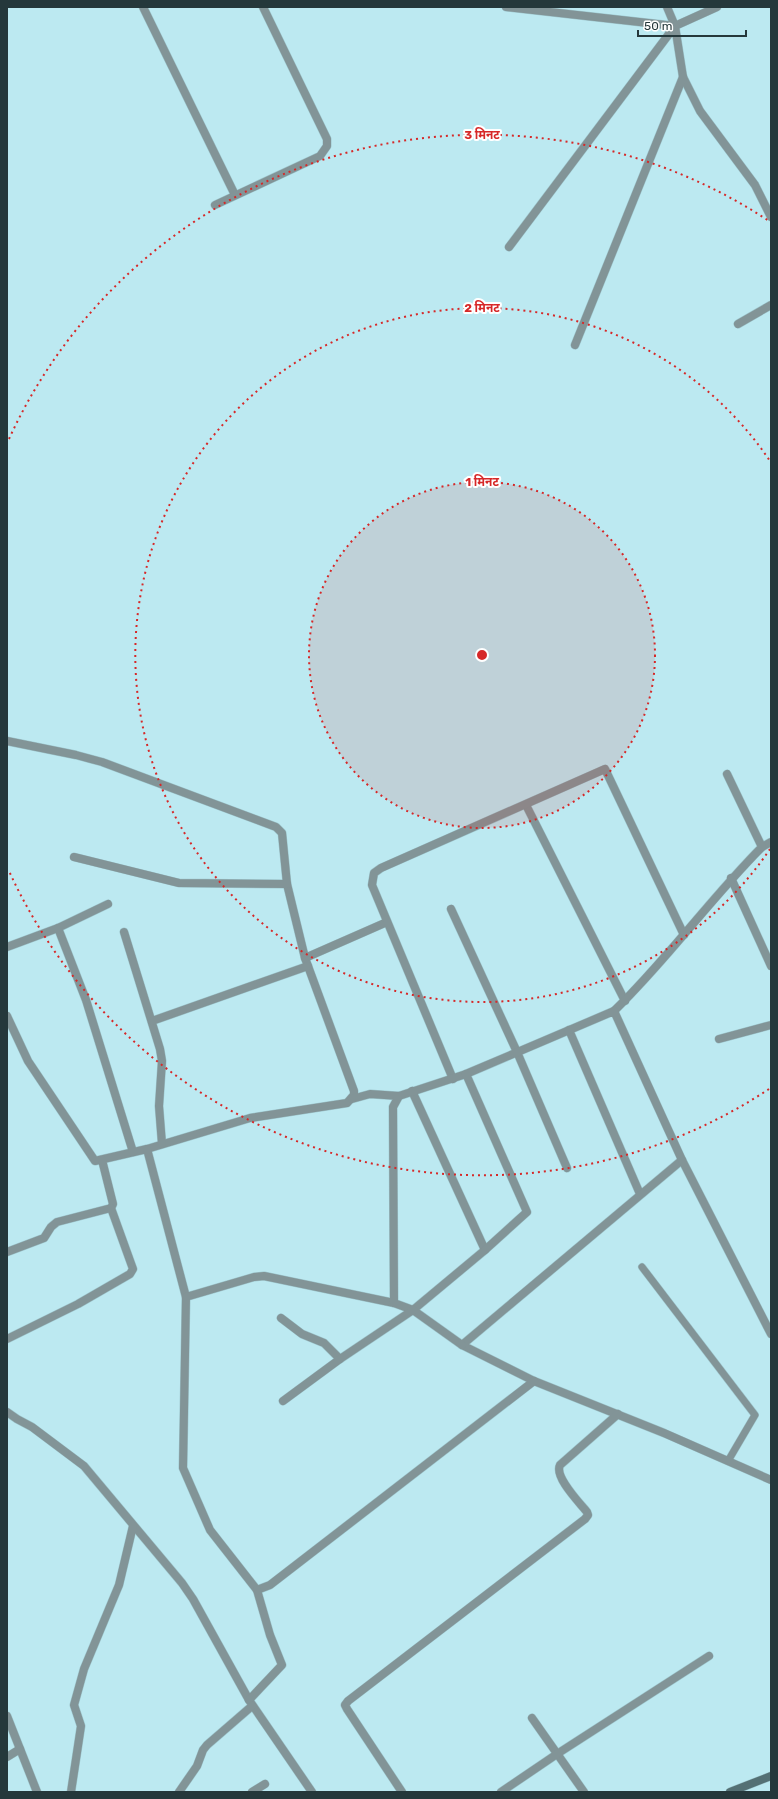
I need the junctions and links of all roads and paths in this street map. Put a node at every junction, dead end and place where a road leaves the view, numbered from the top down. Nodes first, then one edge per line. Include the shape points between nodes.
1 (143, 7) edge
2 (263, 7) edge
3 (506, 7) edge
4 (667, 7) edge
5 (717, 7) edge
6 (675, 26) junction
7 (683, 77) junction
8 (235, 195) junction
9 (215, 204) dead end
10 (771, 216) edge
11 (509, 247) dead end
12 (771, 305) edge
13 (738, 324) dead end
14 (575, 345) dead end
15 (7, 741) edge
16 (727, 774) dead end
17 (526, 805) junction
18 (771, 842) edge
19 (762, 847) junction
20 (74, 857) dead end
21 (731, 878) junction
22 (287, 884) junction
23 (108, 904) dead end
24 (451, 909) dead end
25 (387, 922) junction
26 (58, 928) junction
27 (124, 932) dead end
28 (684, 935) junction
29 (7, 947) edge
30 (306, 962) junction
31 (771, 966) edge
32 (624, 1001) junction
33 (614, 1011) junction
34 (7, 1016) edge
35 (152, 1021) junction
36 (771, 1025) edge
37 (569, 1030) junction
38 (719, 1039) dead end
39 (517, 1052) junction
40 (466, 1074) junction
41 (453, 1079) junction
42 (412, 1091) junction
43 (399, 1096) junction
44 (352, 1099) junction
45 (162, 1144) junction
46 (147, 1149) junction
47 (133, 1152) junction
48 (102, 1160) junction
49 (682, 1160) junction
50 (567, 1168) dead end
51 (640, 1194) junction
52 (111, 1208) junction
53 (485, 1250) junction
54 (7, 1252) edge
55 (642, 1267) dead end
56 (186, 1297) junction
57 (394, 1303) junction
58 (413, 1310) junction
59 (281, 1318) dead end
60 (771, 1334) edge
61 (7, 1339) edge
62 (462, 1345) junction
63 (340, 1359) junction
64 (534, 1381) junction
65 (283, 1401) dead end
66 (7, 1412) edge
67 (618, 1414) junction
68 (728, 1461) junction
69 (771, 1480) edge
70 (133, 1526) junction
71 (257, 1590) junction
72 (709, 1656) dead end
73 (250, 1703) junction
74 (7, 1716) edge
75 (532, 1718) dead end
76 (20, 1749) junction
77 (557, 1754) junction
78 (7, 1757) edge
79 (771, 1776) edge
80 (265, 1784) dead end
81 (37, 1792) edge
82 (71, 1792) edge
83 (179, 1792) edge
84 (252, 1792) edge
85 (312, 1792) edge
86 (402, 1792) edge
87 (501, 1792) edge
88 (584, 1792) edge
89 (730, 1792) edge

1 - 8 street
2 - 8 street via 327,139 327,146 320,156
3 - 6 street
4 - 6 street
5 - 6 street
6 - 7 street
6 - 11 street
7 - 10 street via 700,111 755,185
7 - 14 street
8 - 9 street
12 - 13 street
15 - 22 street via 102,762 272,825 282,833
16 - 19 street
17 - 25 street via 374,873 372,885
17 - 28 street via 605,769
17 - 32 street
18 - 19 street
19 - 21 street
20 - 22 street via 179,883
21 - 28 street
21 - 31 street
22 - 30 street
23 - 26 street
24 - 39 street
25 - 30 street
25 - 41 street
26 - 29 street
26 - 47 street via 86,1000
27 - 35 street
28 - 32 street
30 - 35 street
30 - 44 street via 354,1091
32 - 33 street
33 - 37 street
33 - 49 street
34 - 48 street via 28,1061 92,1158 95,1161
35 - 45 street via 162,1061 159,1106
36 - 38 street
37 - 39 street
37 - 51 street
39 - 40 street
39 - 50 street
40 - 41 street
40 - 53 street via 526,1210 525,1215
41 - 42 street
42 - 43 street
42 - 53 street
43 - 44 street via 370,1094
43 - 57 street via 393,1107
44 - 45 street via 347,1103 250,1118
45 - 46 street
46 - 47 street
46 - 56 street
47 - 48 street
48 - 52 street via 113,1204
49 - 51 street
49 - 60 street
51 - 62 street
52 - 54 street via 57,1222 44,1238
52 - 61 street via 132,1269 130,1274 78,1304
53 - 58 street
55 - 68 lane via 755,1415
56 - 57 street via 264,1276
56 - 71 street via 183,1468 210,1530
57 - 58 street
58 - 62 street
58 - 63 street
59 - 63 street via 302,1334 324,1343
62 - 64 street
63 - 65 street
64 - 67 street
64 - 71 street via 270,1585
66 - 70 street via 32,1427 84,1466
67 - 68 street
67 - 86 street via 558,1468 561,1479 587,1512 585,1519 345,1705
68 - 69 street
70 - 73 street via 193,1599
70 - 82 street via 119,1586 84,1669 74,1705 81,1726
71 - 73 street via 282,1665
72 - 77 street
73 - 83 street via 203,1750 197,1766
73 - 85 street
74 - 76 street
75 - 77 street
76 - 78 street
76 - 81 street
77 - 87 street
77 - 88 street
79 - 89 main road
80 - 84 street

